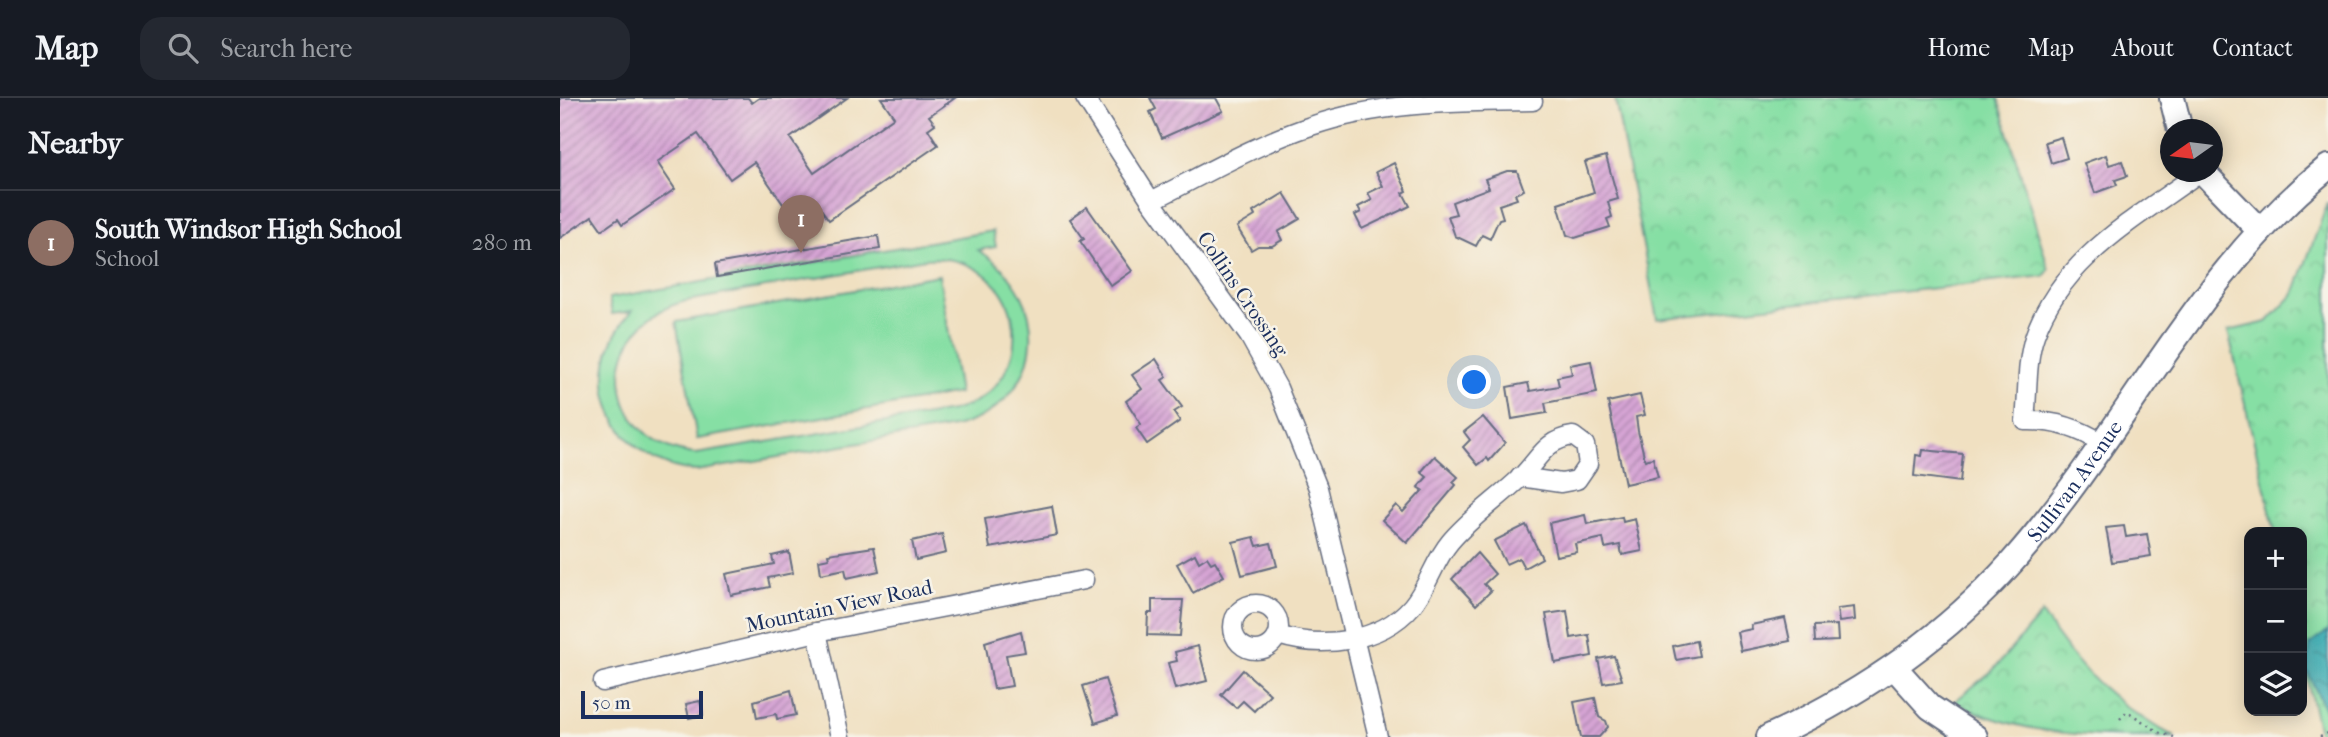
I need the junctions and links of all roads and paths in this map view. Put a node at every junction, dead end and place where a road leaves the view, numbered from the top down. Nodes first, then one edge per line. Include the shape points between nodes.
1 (1085, 98) edge
2 (2172, 98) edge
3 (1533, 101) dead end
4 (2177, 119) edge
5 (2328, 167) edge
6 (2188, 182) edge
7 (2211, 182) edge
8 (1151, 201) junction
9 (2260, 231) junction
10 (2102, 443) junction
11 (1520, 477) dead end
12 (1084, 580) dead end
13 (817, 632) junction
14 (1278, 635) dead end
15 (1352, 639) junction
16 (1895, 668) junction
17 (603, 682) dead end
18 (2120, 719) dead end
19 (2328, 733) edge
20 (840, 737) edge
21 (1378, 737) edge
22 (1769, 737) edge
23 (1971, 737) edge
24 (2174, 737) edge
25 (2320, 737) edge

1 - 8 street, Collins Crossing
2 - 4 main road
3 - 8 street via 1435,102 1377,109 1312,125
5 - 9 main road, Sullivan Avenue via 2292,196
6 - 10 street via 2074,267 2053,293 2034,338 2025,421 2084,431
7 - 9 main road
8 - 15 street, Collins Crossing via 1249,336 1278,388 1318,488
9 - 10 main road, Sullivan Avenue via 2188,320
10 - 16 main road, Sullivan Avenue via 2012,562
11 - 15 street via 1448,544 1412,606 1396,620
12 - 13 street, Mountain View Road
13 - 17 street, Mountain View Road
13 - 20 street
14 - 15 street via 1314,643
15 - 21 street, Collins Crossing
16 - 22 main road, Sullivan Avenue
16 - 23 main road via 1930,707
18 - 24 path via 2127,711
19 - 25 path

